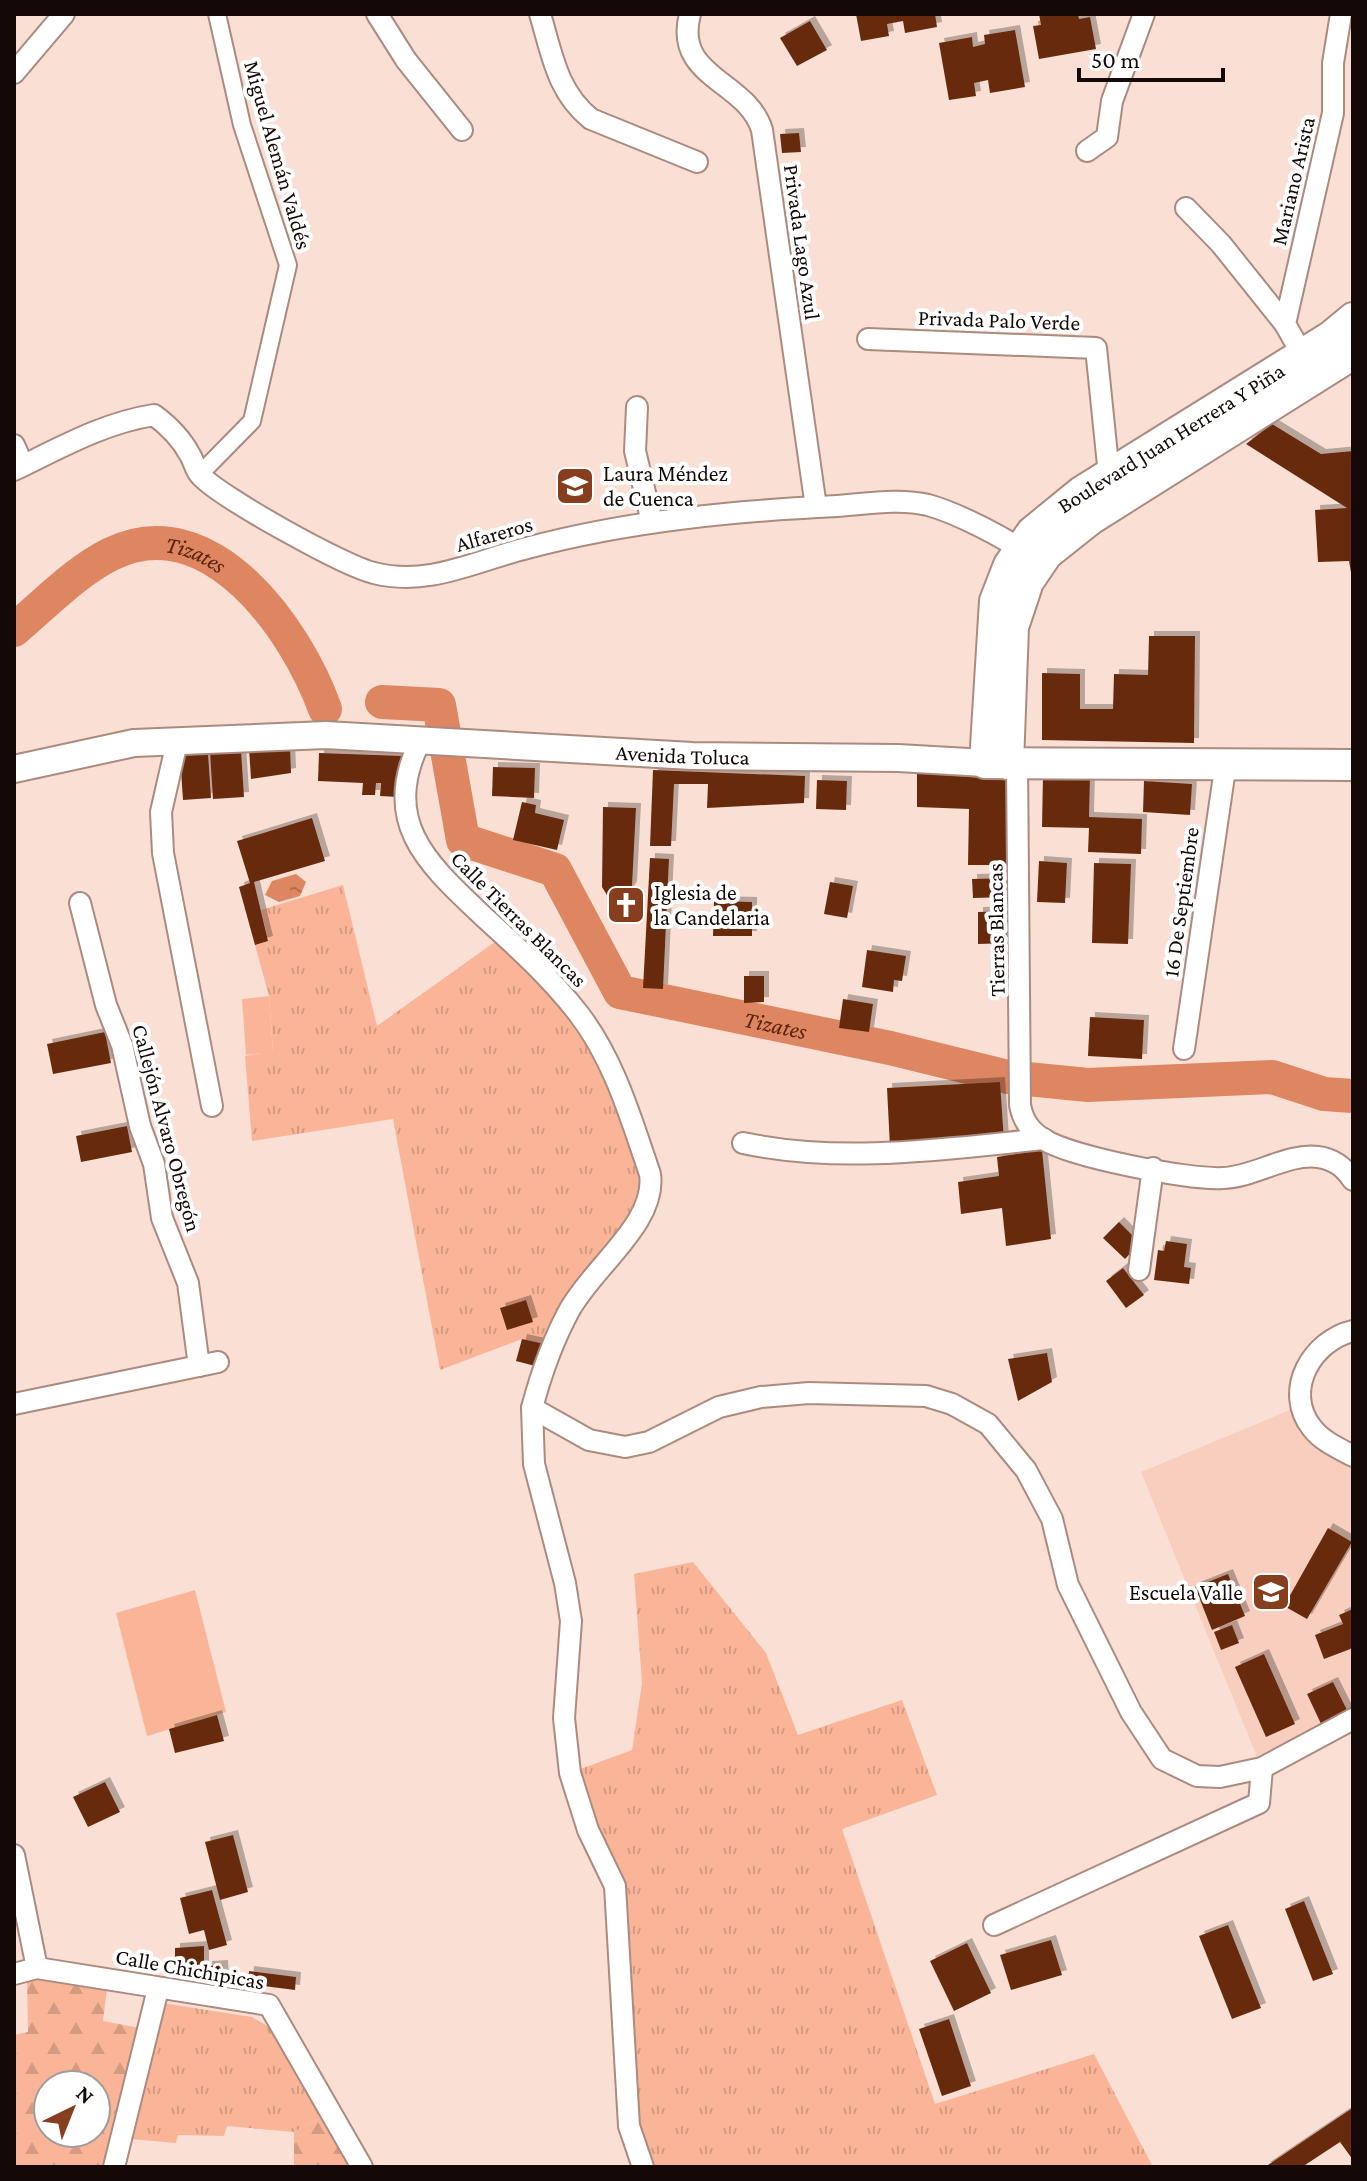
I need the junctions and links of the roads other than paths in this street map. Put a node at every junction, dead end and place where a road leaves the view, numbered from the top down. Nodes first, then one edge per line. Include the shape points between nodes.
1 (64, 14) edge
2 (217, 14) edge
3 (377, 14) edge
4 (540, 14) edge
5 (690, 14) edge
6 (1144, 14) edge
7 (1341, 14) edge
8 (1346, 40) edge
9 (14, 73) edge
10 (462, 130) dead end
11 (1087, 151) dead end
12 (697, 162) dead end
13 (1186, 208) dead end
14 (1350, 322) edge
15 (1285, 324) junction
16 (868, 339) dead end
17 (1302, 354) junction
18 (1353, 354) edge
19 (637, 407) dead end
20 (14, 445) edge
21 (19, 468) edge
22 (199, 475) junction
23 (1109, 475) junction
24 (816, 507) junction
25 (652, 522) junction
26 (1029, 556) junction
27 (177, 742) junction
28 (437, 742) junction
29 (1226, 762) junction
30 (1003, 764) junction
31 (1353, 765) edge
32 (14, 769) edge
33 (80, 903) dead end
34 (1184, 1049) dead end
35 (212, 1106) dead end
36 (1044, 1139) junction
37 (743, 1143) dead end
38 (1153, 1168) junction
39 (1353, 1180) edge
40 (1139, 1270) dead end
41 (1353, 1331) edge
42 (14, 1404) edge
43 (532, 1408) junction
44 (1353, 1456) edge
45 (1353, 1719) edge
46 (1262, 1768) junction
47 (14, 1855) edge
48 (994, 1925) dead end
49 (37, 1968) junction
50 (14, 1974) edge
51 (158, 1989) junction
52 (114, 2167) edge
53 (362, 2167) edge
54 (643, 2167) edge

1 - 9 street
2 - 22 street, Miguel Alemán Valdés via 242,125 288,265 252,421
3 - 10 street
4 - 12 street via 561,85 582,111
5 - 24 street, Privada Lago Azul via 685,34 696,59 715,81 749,104 762,130
6 - 11 street via 1112,101 1107,137
7 - 8 street, Mariano Arista
8 - 15 street, Mariano Arista via 1333,63 1333,113
13 - 15 street
14 - 17 main road, Boulevard Juan Herrera Y Piña
15 - 17 street
16 - 23 street, Privada Palo Verde via 1096,348
17 - 23 main road, Boulevard Juan Herrera Y Piña
18 - 26 main road, Boulevard Juan Herrera Y Piña via 1060,542
19 - 25 street via 635,451
20 - 21 street
21 - 22 street, Alfareros via 68,442 154,415 171,428
22 - 25 street, Alfareros via 333,556 392,576 424,577 526,548
23 - 26 main road, Boulevard Juan Herrera Y Piña via 1047,517
24 - 25 street, Alfareros
24 - 26 street, Alfareros via 928,505
26 - 30 main road, Boulevard Juan Herrera Y Piña via 1001,582 991,619
27 - 28 street, Avenida Toluca via 326,735
27 - 32 street, Avenida Toluca via 134,743
27 - 35 street via 161,812 163,853
28 - 30 street, Avenida Toluca via 692,756
28 - 43 street, Calle Tierras Blancas via 405,786 407,817 417,846 580,1015 620,1089 652,1186 647,1210 569,1311
29 - 30 main road, Avenida Toluca
29 - 31 main road, Avenida Toluca
29 - 34 street, 16 De Septiembre
30 - 36 street, Tierras Blancas via 1021,1096 1025,1122
33 - 42 street, Callejón Alvaro Obregón via 154,1164 162,1218 188,1283 208,1364
36 - 37 street via 837,1154
36 - 38 street via 1067,1150
38 - 39 street via 1220,1179 1316,1156 1337,1163
38 - 40 street
41 - 44 street via 1327,1340 1313,1353 1302,1395 1310,1426
43 - 46 street via 589,1440 625,1447 649,1442 719,1407 761,1397 926,1396 952,1404 988,1424 1026,1470 1052,1519 1068,1585 1154,1751 1197,1776
43 - 54 street, Calle Tierras Blancas via 534,1464 571,1621 564,1718 570,1773 588,1830 615,1886 629,2126
45 - 46 street
46 - 48 street via 1259,1803
47 - 49 street
49 - 50 street, Calle Chichipicas
49 - 51 street, Calle Chichipicas
51 - 52 street
51 - 53 street, Calle Chichipicas via 269,2005

